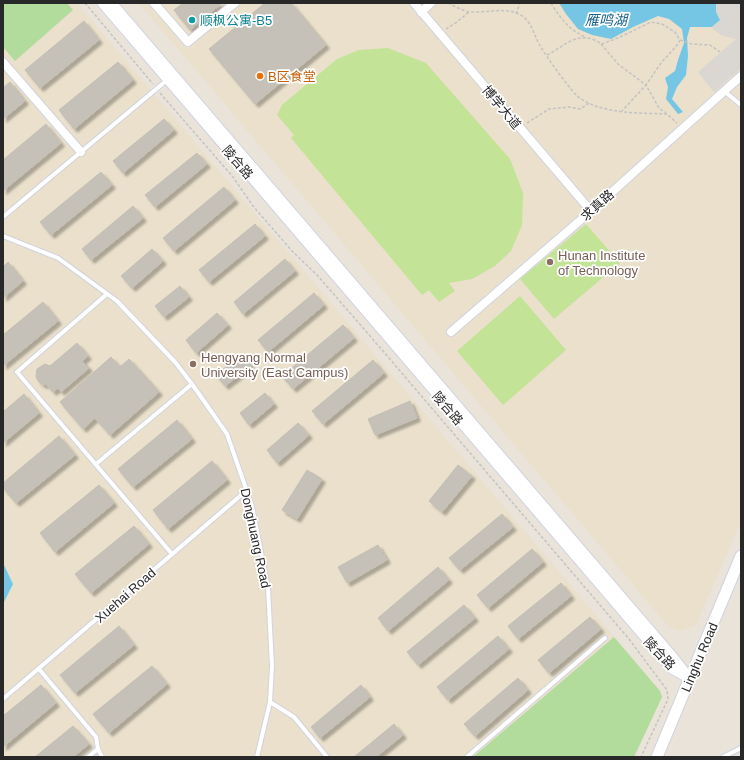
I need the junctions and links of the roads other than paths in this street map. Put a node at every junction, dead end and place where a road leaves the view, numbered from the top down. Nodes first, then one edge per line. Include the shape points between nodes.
1 (102, 3) edge
2 (112, 3) edge
3 (235, 3) edge
4 (414, 3) edge
5 (431, 3) edge
6 (159, 5) edge
7 (421, 12) junction
8 (3, 62) edge
9 (741, 76) edge
10 (170, 77) junction
11 (724, 91) junction
12 (741, 105) edge
13 (80, 152) junction
14 (591, 211) junction
15 (3, 217) edge
16 (3, 236) edge
17 (107, 294) junction
18 (451, 332) dead end
19 (192, 384) junction
20 (96, 464) junction
21 (247, 490) junction
22 (172, 554) junction
23 (741, 556) edge
24 (606, 638) dead end
25 (39, 669) junction
26 (690, 679) junction
27 (3, 699) edge
28 (270, 702) junction
29 (98, 748) junction
30 (741, 748) edge
31 (88, 757) edge
32 (102, 757) edge
33 (257, 757) edge
34 (327, 757) edge
35 (467, 757) edge
36 (657, 757) edge
37 (722, 757) edge

1 - 10 street, 陵合路
2 - 10 street, 陵合路
3 - 6 street via 188,42
4 - 7 street, 博学大道
5 - 7 street
7 - 14 street, 博学大道
8 - 13 street
9 - 11 street, 求真路
10 - 13 lane
10 - 26 street, 陵合路 via 672,669
11 - 12 lane
11 - 14 street, 求真路
13 - 15 lane
14 - 18 street, 求真路
16 - 17 lane, Donghuang Road via 58,258
17 - 19 lane, Donghuang Road via 117,301 175,362
17 - 20 lane via 17,372
19 - 20 lane
19 - 21 lane, Donghuang Road via 227,434
20 - 22 lane
21 - 22 lane, Xuehai Road
21 - 28 lane, Donghuang Road via 268,588 272,666
22 - 25 lane, Xuehai Road
23 - 26 main road, Linghu Road
24 - 35 lane
25 - 27 lane, Xuehai Road
25 - 29 lane via 96,737
26 - 36 main road, Linghu Road
28 - 33 lane, Donghuang Road
28 - 34 lane via 294,717
29 - 31 lane
29 - 32 lane
30 - 37 lane

